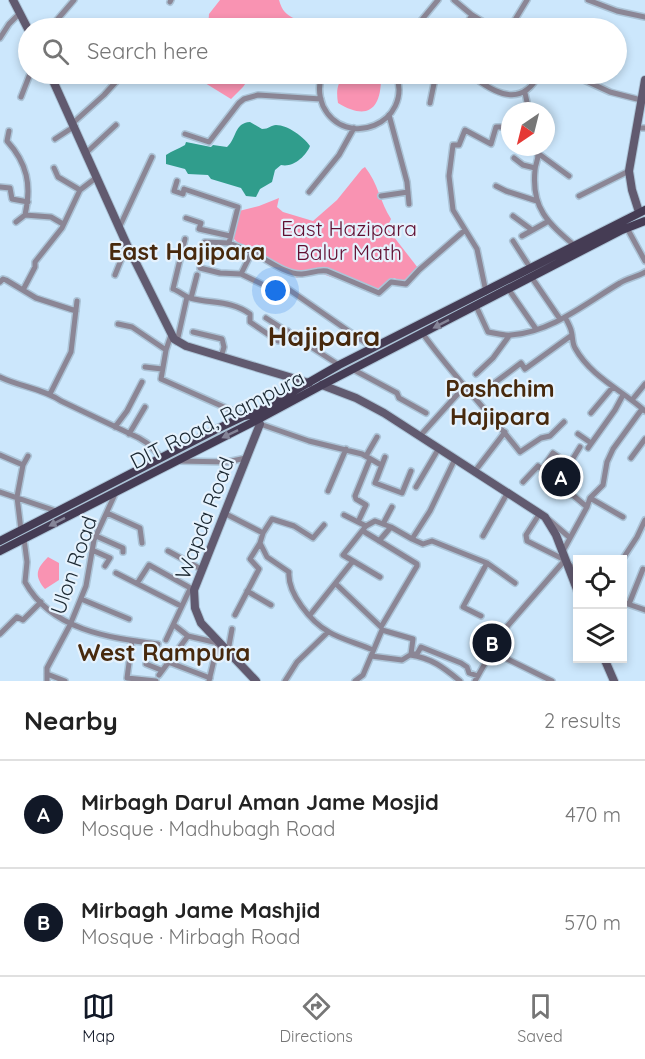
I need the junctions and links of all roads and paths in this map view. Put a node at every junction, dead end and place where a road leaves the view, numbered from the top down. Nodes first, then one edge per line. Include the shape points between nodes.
1 (13, 0) edge
2 (74, 0) edge
3 (438, 0) edge
4 (527, 0) edge
5 (588, 0) edge
6 (458, 1) edge
7 (20, 13) junction
8 (472, 15) junction
9 (645, 17) edge
10 (22, 18) edge
11 (59, 18) edge
12 (423, 18) edge
13 (470, 18) edge
14 (477, 18) edge
15 (516, 18) edge
16 (0, 38) edge
17 (645, 80) edge
18 (26, 84) edge
19 (55, 84) edge
20 (114, 84) edge
21 (320, 84) edge
22 (398, 84) edge
23 (434, 84) edge
24 (483, 84) edge
25 (533, 84) edge
26 (593, 84) edge
27 (525, 93) junction
28 (21, 97) dead end
29 (321, 99) junction
30 (527, 102) edge
31 (430, 103) dead end
32 (643, 103) edge
33 (389, 115) junction
34 (74, 125) junction
35 (116, 125) dead end
36 (501, 127) edge
37 (354, 128) junction
38 (643, 128) edge
39 (9, 131) dead end
40 (185, 134) dead end
41 (55, 139) dead end
42 (86, 153) junction
43 (539, 156) edge
44 (545, 156) edge
45 (152, 157) dead end
46 (514, 158) dead end
47 (54, 168) dead end
48 (535, 168) junction
49 (629, 171) junction
50 (568, 176) dead end
51 (97, 177) junction
52 (177, 181) dead end
53 (496, 186) dead end
54 (0, 187) edge
55 (80, 190) junction
56 (309, 192) dead end
57 (408, 192) junction
58 (381, 196) dead end
59 (579, 196) dead end
60 (537, 201) junction
61 (28, 202) junction
62 (409, 204) dead end
63 (643, 211) edge
64 (25, 215) junction
65 (513, 216) dead end
66 (186, 218) dead end
67 (16, 222) dead end
68 (547, 222) junction
69 (644, 222) edge
70 (63, 224) junction
71 (119, 228) junction
72 (627, 228) junction
73 (465, 230) junction
74 (532, 230) junction
75 (230, 236) junction
76 (522, 236) dead end
77 (185, 239) dead end
78 (513, 241) dead end
79 (205, 242) dead end
80 (228, 243) junction
81 (127, 245) junction
82 (575, 246) junction
83 (252, 252) junction
84 (645, 261) edge
85 (200, 268) dead end
86 (645, 272) edge
87 (531, 273) junction
88 (115, 274) dead end
89 (241, 274) junction
90 (197, 275) dead end
91 (0, 282) edge
92 (23, 290) junction
93 (508, 290) junction
94 (486, 292) junction
95 (189, 298) junction
96 (76, 301) dead end
97 (476, 306) junction
98 (76, 311) junction
99 (266, 318) dead end
100 (563, 318) junction
101 (118, 324) dead end
102 (536, 329) junction
103 (288, 331) junction
104 (193, 332) dead end
105 (423, 334) junction
106 (171, 335) junction
107 (572, 335) junction
108 (509, 336) junction
109 (177, 342) junction
110 (373, 348) junction
111 (166, 350) junction
112 (221, 357) junction
113 (339, 365) junction
114 (145, 367) dead end
115 (162, 369) junction
116 (354, 370) junction
117 (476, 374) dead end
118 (0, 377) edge
119 (142, 382) dead end
120 (309, 383) junction
121 (645, 384) edge
122 (322, 385) junction
123 (464, 387) junction
124 (612, 388) junction
125 (50, 394) junction
126 (623, 395) junction
127 (475, 396) junction
128 (632, 400) junction
129 (146, 406) dead end
130 (644, 410) edge
131 (426, 413) dead end
132 (591, 414) dead end
133 (244, 416) junction
134 (257, 419) junction
135 (564, 422) dead end
136 (116, 427) junction
137 (505, 432) junction
138 (129, 434) junction
139 (578, 434) dead end
140 (420, 436) junction
141 (377, 437) dead end
142 (645, 439) edge
143 (580, 447) dead end
144 (439, 448) junction
145 (346, 449) junction
146 (0, 454) edge
147 (28, 456) dead end
148 (161, 457) junction
149 (368, 457) junction
150 (385, 457) dead end
151 (246, 458) junction
152 (631, 458) dead end
153 (455, 459) junction
154 (174, 461) junction
155 (569, 464) junction
156 (23, 465) junction
157 (381, 465) junction
158 (542, 469) junction
159 (411, 471) dead end
160 (475, 471) junction
161 (564, 473) dead end
162 (523, 482) dead end
163 (573, 482) dead end
164 (416, 488) dead end
165 (117, 491) junction
166 (328, 491) dead end
167 (0, 492) edge
168 (508, 492) junction
169 (571, 495) junction
170 (17, 497) junction
171 (590, 498) junction
172 (392, 507) dead end
173 (587, 507) junction
174 (56, 511) junction
175 (107, 513) junction
176 (225, 513) junction
177 (344, 515) dead end
178 (543, 515) junction
179 (623, 517) dead end
180 (645, 520) edge
181 (358, 522) junction
182 (383, 524) junction
183 (324, 525) dead end
184 (391, 527) junction
185 (365, 528) junction
186 (263, 535) junction
187 (96, 536) junction
188 (483, 536) dead end
189 (18, 537) junction
190 (570, 537) junction
191 (637, 537) junction
192 (412, 539) junction
193 (0, 541) edge
194 (379, 541) junction
195 (645, 541) edge
196 (142, 543) dead end
197 (260, 543) junction
198 (92, 550) junction
199 (0, 551) edge
200 (168, 551) dead end
201 (123, 552) dead end
202 (625, 555) edge
203 (564, 556) junction
204 (353, 561) junction
205 (487, 562) junction
206 (105, 567) dead end
207 (573, 568) edge
208 (201, 569) junction
209 (643, 569) dead end
210 (116, 573) dead end
211 (380, 577) dead end
212 (573, 579) edge
213 (138, 582) junction
214 (515, 582) dead end
215 (336, 584) junction
216 (194, 590) junction
217 (247, 591) junction
218 (81, 599) junction
219 (627, 601) edge
220 (41, 602) junction
221 (627, 603) edge
222 (271, 605) dead end
223 (181, 606) junction
224 (645, 610) edge
225 (235, 615) dead end
226 (310, 615) junction
227 (481, 616) dead end
228 (129, 619) dead end
229 (70, 625) junction
230 (174, 625) junction
231 (232, 629) dead end
232 (328, 632) junction
233 (0, 634) edge
234 (189, 636) junction
235 (166, 640) dead end
236 (132, 641) junction
237 (218, 643) junction
238 (158, 644) dead end
239 (228, 651) junction
240 (492, 651) junction
241 (372, 653) junction
242 (168, 662) junction
243 (606, 663) edge
244 (146, 664) dead end
245 (47, 674) junction
246 (159, 675) edge
247 (210, 679) edge
248 (476, 679) edge
249 (47, 681) edge
250 (65, 681) edge
251 (256, 681) edge
252 (285, 681) edge
253 (355, 681) edge
254 (460, 681) edge
255 (552, 681) edge
256 (614, 681) edge

1 - 7 street
2 - 11 street
3 - 12 street
4 - 15 street
5 - 9 street
6 - 8 street
7 - 10 street
7 - 16 street
8 - 13 street
8 - 14 street
17 - 32 street
18 - 28 street
19 - 34 street
20 - 34 street
21 - 29 street
22 - 33 street via 398,99
23 - 31 street
24 - 27 street via 499,93
25 - 27 street
26 - 32 street
27 - 30 street
29 - 37 street via 330,116
29 - 40 street via 258,95 239,103 209,142
32 - 38 street
32 - 49 street
33 - 37 street via 373,126
33 - 57 street
34 - 41 street
34 - 42 street
35 - 42 street
36 - 73 street via 496,127 491,144 465,130 459,145 453,146 449,176 453,210
37 - 56 street via 339,155
38 - 63 street via 635,169
39 - 61 street via 7,141 26,171
42 - 51 street
43 - 48 street
44 - 50 street
45 - 71 street
46 - 48 street
47 - 55 street via 58,177
48 - 60 street
49 - 59 street
49 - 63 street via 632,190
51 - 55 street
51 - 71 street
52 - 75 street via 176,192 183,194 184,189 238,207
53 - 60 street
54 - 61 street via 10,188 12,198
55 - 70 street
57 - 58 street
57 - 62 street
60 - 68 street
61 - 64 street
63 - 69 main road
63 - 82 main road, DIT Road, Rampura
64 - 67 street
64 - 70 street via 51,217
65 - 74 street
66 - 75 street via 201,223 200,229
68 - 74 street
68 - 82 street
69 - 72 main road, DIT Road, Rampura
70 - 92 street via 35,262
71 - 81 street
72 - 84 street
72 - 87 main road, DIT Road, Rampura
73 - 83 street via 406,284 391,282 379,293 327,272 296,273
73 - 94 street via 477,249
74 - 76 street
75 - 80 street
77 - 95 street via 173,288
78 - 87 street
79 - 80 street
80 - 83 street
81 - 88 street
81 - 106 street
82 - 87 main road, DIT Road, Rampura
83 - 89 street
85 - 89 street
86 - 100 street
87 - 93 main road, DIT Road, Rampura
87 - 94 main road, DIT Road, Rampura
87 - 100 street
89 - 110 street via 272,289 278,282
90 - 95 street
91 - 92 street via 6,280
92 - 98 street
93 - 97 main road, DIT Road, Rampura
93 - 102 street
94 - 110 main road, DIT Road, Rampura
95 - 103 street via 243,309 250,314 250,322 278,341
95 - 109 street
96 - 98 street
97 -> 105 main road, DIT Road, Rampura
97 - 108 street via 488,332
98 - 125 street via 70,352
99 - 103 street
100 - 102 street
100 - 107 street
101 - 111 street via 132,327
102 - 108 street
103 - 113 street
104 - 112 street via 222,339
105 - 116 main road, DIT Road, Rampura
105 - 123 street
106 - 109 street
106 - 111 street
107 - 124 street via 574,347
107 - 127 street via 525,369 521,363
108 - 117 street
109 - 112 street
110 - 113 main road, DIT Road, Rampura
111 - 115 street
112 - 120 street
113 - 120 main road, DIT Road, Rampura
114 - 115 street
115 - 133 street via 161,380
116 - 122 main road, DIT Road, Rampura
116 - 131 street
118 - 125 street
119 - 136 street
120 - 134 main road, DIT Road, Rampura
121 - 128 street
122 - 134 main road, DIT Road, Rampura
122 - 140 street via 365,402
123 - 127 street
123 - 140 street
124 - 126 street
124 - 132 street
125 - 136 street
126 - 128 street
126 - 139 street via 590,446
127 - 137 street
128 - 130 street
129 - 138 street
130 - 171 street via 613,448 603,485
133 - 134 main road, DIT Road, Rampura
133 - 148 main road, DIT Road, Rampura
134 - 145 street via 309,441
134 - 151 street, Wapda Road
134 -> 154 main road, DIT Road, Rampura
135 - 137 street via 550,436 520,452
136 - 138 street
137 - 160 street
138 - 148 street via 147,443
140 - 144 street
141 - 149 street
142 - 152 street
143 - 155 street
144 - 153 street
144 - 164 street
145 - 149 street
145 - 166 street
146 - 156 street
147 - 156 street
148 - 174 main road, DIT Road, Rampura
149 - 157 street
149 - 181 street via 355,496 366,505
150 - 157 street
151 - 154 street via 227,462
151 - 176 street, Wapda Road
153 - 160 street
153 - 192 street
154 - 165 main road, DIT Road, Rampura
155 - 158 street via 554,453
155 - 161 street
156 - 170 street
157 - 159 street via 375,483 402,493
158 - 162 street via 538,466
158 - 169 street
160 - 168 street
163 - 169 street
165 - 175 street, Ulon Road
165 -> 189 main road, DIT Road, Rampura
167 - 170 street
168 - 178 street
168 - 188 street
169 - 173 street
170 - 174 street
170 - 189 street
171 - 173 street
171 - 179 street
172 - 182 street
173 - 190 street
174 - 189 main road, DIT Road, Rampura
175 - 187 street, Ulon Road
175 - 196 street via 140,528
176 - 186 street
176 - 208 street, Wapda Road
177 - 181 street
178 - 190 street
178 - 203 street
178 - 203 street via 526,539 543,550
180 - 191 street
181 - 185 street
182 - 184 street
182 - 185 street via 375,521
183 - 186 street via 313,538 272,519
184 - 192 street
184 - 194 street
185 - 194 street
185 - 204 street via 343,555
186 - 197 street
187 - 198 street, Ulon Road
187 - 201 street via 123,548
189 - 193 main road, DIT Road, Rampura
189 - 199 main road, DIT Road, Rampura
189 - 220 street via 27,562 24,582
190 - 203 street
191 - 195 street
191 - 202 street
192 - 205 street via 423,544 432,541
194 - 215 street via 418,564 382,626
197 - 217 street via 250,559 259,569
197 - 226 street via 267,557 290,572 289,583
198 - 206 street via 110,558
198 - 218 street, Ulon Road
200 - 208 street
203 - 207 street
203 - 212 street
203 - 240 street via 504,630
204 - 211 street
204 - 215 street
205 - 214 street
205 - 227 street via 463,607
208 - 216 street, Wapda Road
209 - 219 street
210 - 213 street
213 - 216 street via 149,565
213 - 223 street
215 - 226 street
216 - 223 street via 189,591
216 - 237 street, Wapda Road via 201,623
217 - 222 street
217 - 225 street
218 - 228 street
218 - 229 street, Ulon Road
220 - 229 street
220 - 233 street via 23,620 17,617
221 - 224 street
223 - 230 street
226 - 232 street
229 - 236 street
229 - 245 street, Ulon Road
230 - 234 street
230 - 235 street
231 - 239 street
232 - 241 street
232 - 252 street via 297,662
234 - 237 street
234 - 242 street
236 - 238 street
236 - 246 street via 127,678
237 - 239 street, Wapda Road
237 - 247 street
239 - 251 street, Wapda Road
240 - 248 street
240 - 255 street
241 - 248 street via 380,631 384,630 414,639 411,654 417,654 421,647 453,658
241 - 253 street via 363,675
241 - 254 street via 402,660 410,655 421,657 435,662
242 - 246 street
242 - 247 street
243 - 256 street
244 - 246 street
245 - 249 street, Ulon Road
245 - 250 street

